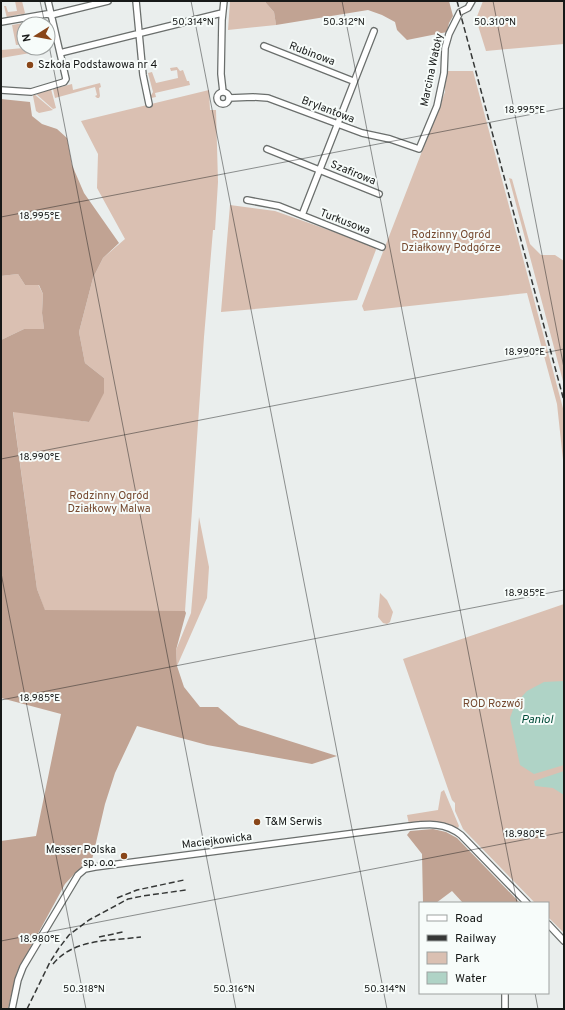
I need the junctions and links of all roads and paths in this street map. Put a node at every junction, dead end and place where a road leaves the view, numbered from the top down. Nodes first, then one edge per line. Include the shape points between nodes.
1 (48, 1) edge
2 (108, 1) edge
3 (136, 1) edge
4 (224, 1) edge
5 (472, 1) edge
6 (222, 12) junction
7 (51, 15) junction
8 (1, 22) edge
9 (374, 31) dead end
10 (138, 33) junction
11 (264, 46) dead end
12 (60, 53) junction
13 (353, 81) junction
14 (1, 90) edge
15 (223, 92) junction
16 (229, 98) junction
17 (149, 104) dead end
18 (337, 124) junction
19 (267, 149) dead end
20 (419, 149) joint
21 (320, 170) junction
22 (379, 194) dead end
23 (247, 200) dead end
24 (302, 215) junction
25 (382, 247) dead end
26 (527, 902) edge
27 (549, 925) edge
28 (564, 941) edge
29 (505, 994) edge
30 (12, 1009) edge
31 (505, 1009) edge

1 - 7 street
2 - 7 street
3 - 10 street
4 - 6 street
5 - 20 street, Marcina Watoły via 468,8 460,12 449,34 437,106
6 - 10 street
6 - 15 street
7 - 8 street
7 - 12 street
9 - 13 street
10 - 12 street
10 - 17 street
11 - 13 street, Rubinowa
12 - 14 street via 66,79 64,82 31,92
13 - 18 street
15 - 16 street
15 - 16 street via 217,96 219,103 225,104
16 - 18 street, Brylantowa via 268,98
18 - 20 street, Brylantowa
18 - 21 street, Szafirowa
19 - 21 street, Szafirowa
21 - 22 street, Szafirowa
21 - 24 street, Turkusowa
23 - 24 street, Turkusowa via 279,206
24 - 25 street, Turkusowa
26 - 30 street, Maciejkowicka via 461,835 440,824 85,869 78,875 23,967
27 - 28 street
29 - 31 street

